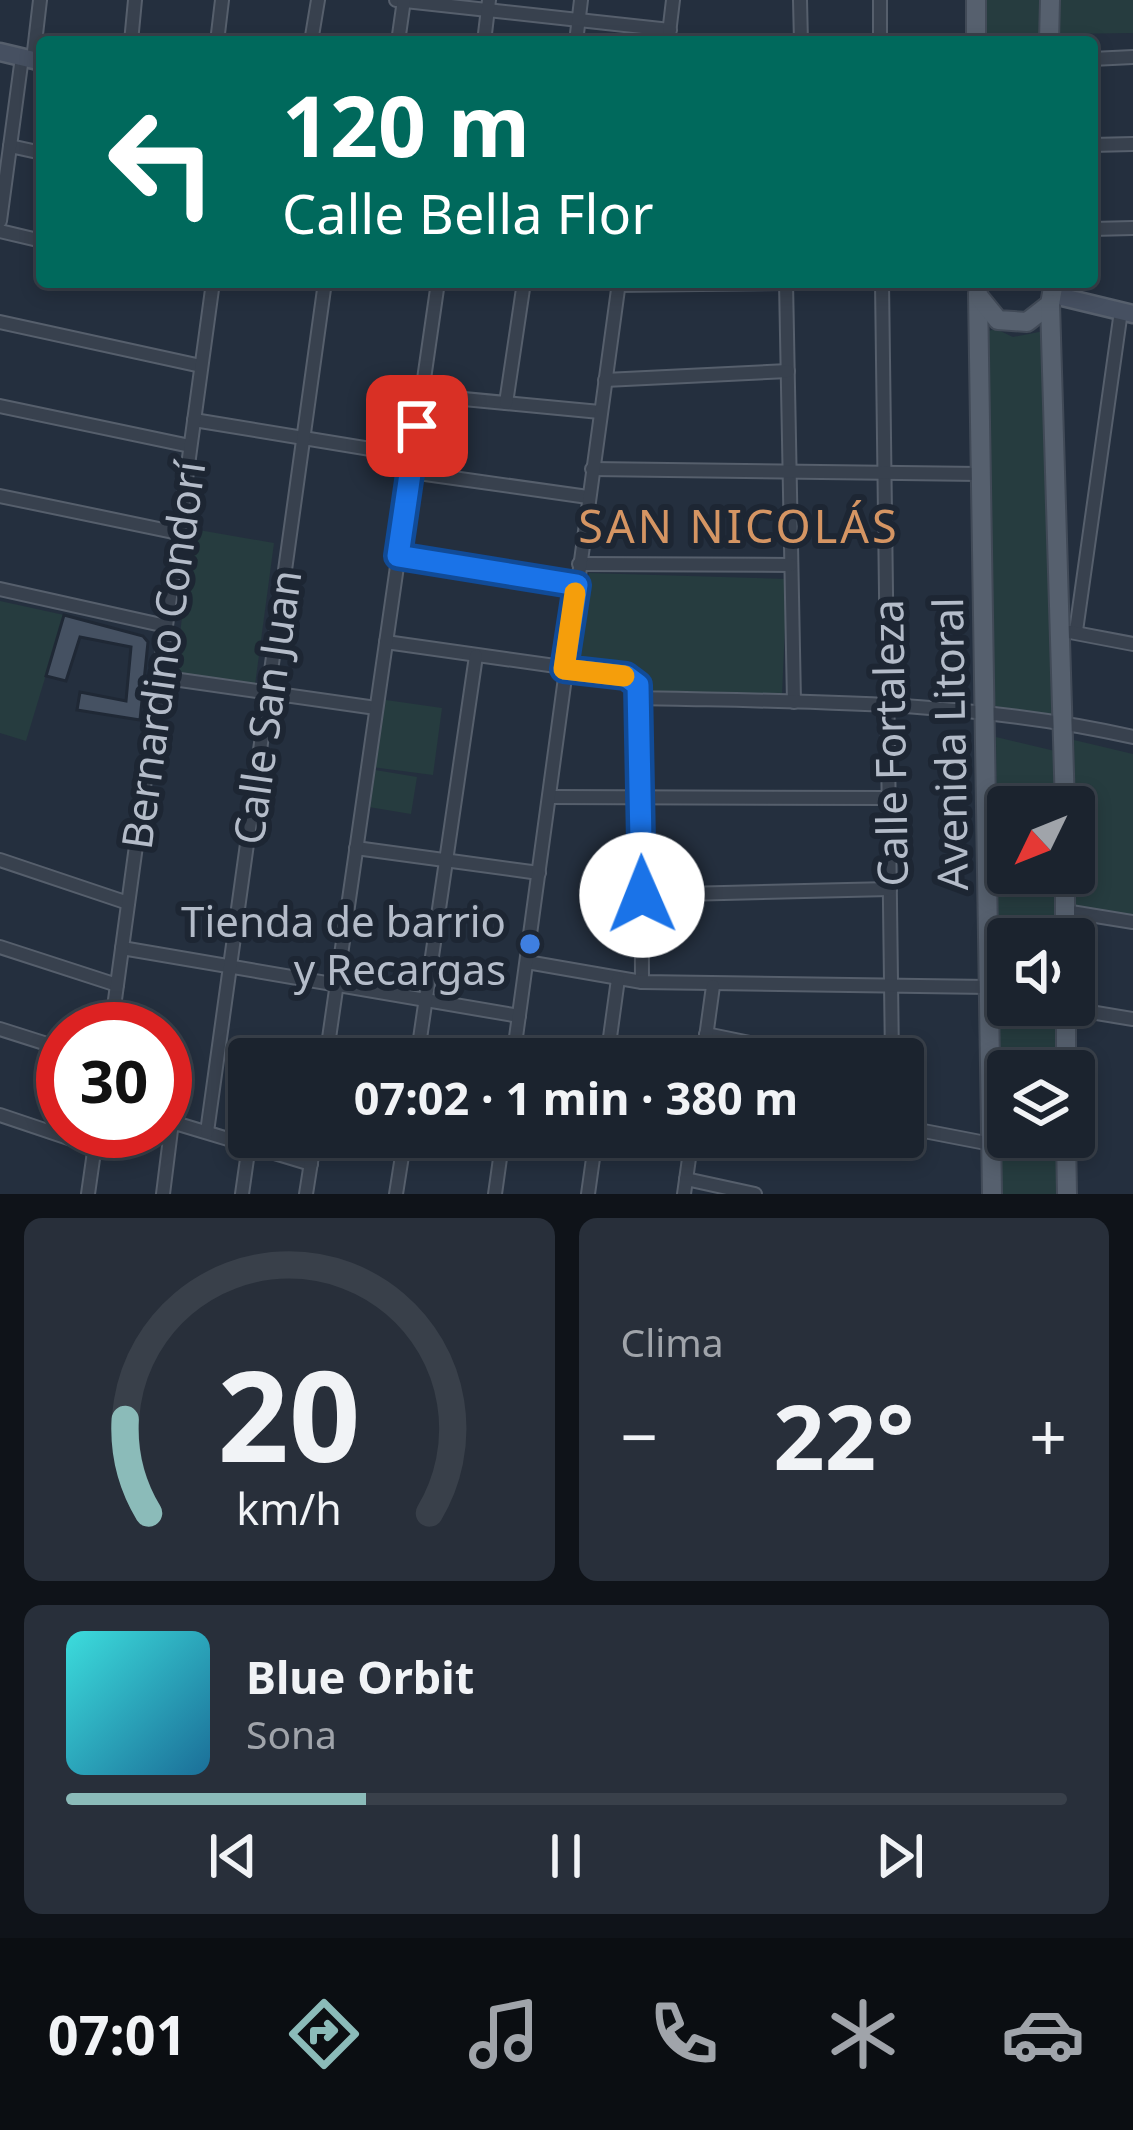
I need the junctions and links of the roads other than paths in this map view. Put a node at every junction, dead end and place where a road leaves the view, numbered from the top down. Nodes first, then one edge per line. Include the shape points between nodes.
1 (40, 0) edge
2 (135, 0) edge
3 (222, 0) edge
4 (318, 0) edge
5 (401, 0) edge
6 (581, 0) edge
7 (673, 0) edge
8 (800, 0) edge
9 (880, 0) edge
10 (976, 0) edge
11 (1050, 0) edge
12 (488, 5) edge
13 (578, 20) junction
14 (132, 36) edge
15 (218, 36) edge
16 (312, 36) edge
17 (398, 36) edge
18 (485, 36) edge
19 (576, 36) edge
20 (669, 36) edge
21 (801, 36) edge
22 (880, 36) edge
23 (976, 36) edge
24 (1049, 36) edge
25 (0, 52) edge
26 (1133, 58) edge
27 (1098, 59) edge
28 (32, 60) edge
29 (1133, 144) edge
30 (1098, 145) edge
31 (10, 146) junction
32 (36, 152) edge
33 (0, 221) edge
34 (1133, 228) edge
35 (1098, 229) edge
36 (0, 232) edge
37 (36, 241) edge
38 (212, 288) edge
39 (324, 288) edge
40 (437, 288) edge
41 (523, 288) edge
42 (617, 288) edge
43 (786, 288) edge
44 (882, 288) edge
45 (978, 288) edge
46 (978, 288) edge
47 (1052, 294) edge
48 (1127, 313) edge
49 (0, 322) edge
50 (201, 367) junction
51 (788, 371) junction
52 (605, 380) junction
53 (422, 395) junction
54 (506, 403) junction
55 (0, 406) edge
56 (600, 412) junction
57 (194, 421) junction
58 (304, 438) junction
59 (190, 446) junction
60 (413, 456) junction
61 (592, 469) junction
62 (789, 469) junction
63 (885, 469) junction
64 (410, 472) junction
65 (980, 475) junction
66 (0, 496) edge
67 (589, 497) junction
68 (178, 533) junction
69 (398, 556) junction
70 (579, 563) junction
71 (791, 565) junction
72 (577, 585) junction
73 (0, 589) edge
74 (166, 626) junction
75 (1068, 632) junction
76 (386, 642) junction
77 (1133, 644) edge
78 (476, 656) junction
79 (564, 669) junction
80 (159, 677) junction
81 (268, 693) junction
82 (640, 698) junction
83 (794, 702) junction
84 (888, 702) junction
85 (376, 708) junction
86 (985, 710) junction
87 (1064, 722) junction
88 (1133, 737) edge
89 (1064, 786) edge
90 (549, 796) junction
91 (640, 798) junction
92 (889, 798) junction
93 (356, 848) junction
94 (0, 860) edge
95 (446, 860) junction
96 (539, 873) junction
97 (890, 889) junction
98 (1065, 894) edge
99 (642, 895) junction
100 (128, 903) junction
101 (1065, 911) junction
102 (988, 918) edge
103 (1065, 918) edge
104 (1133, 922) edge
105 (0, 947) edge
106 (122, 948) junction
107 (527, 962) junction
108 (230, 967) junction
109 (618, 980) junction
110 (642, 982) junction
111 (337, 985) junction
112 (117, 986) junction
113 (713, 986) junction
114 (893, 986) junction
115 (987, 987) edge
116 (115, 1002) edge
117 (425, 1004) junction
118 (1095, 1012) edge
119 (519, 1016) junction
120 (1133, 1019) edge
121 (0, 1029) edge
122 (706, 1034) junction
123 (329, 1038) edge
124 (419, 1038) edge
125 (516, 1038) edge
126 (610, 1038) edge
127 (706, 1038) edge
128 (726, 1038) edge
129 (892, 1038) edge
130 (36, 1040) edge
131 (0, 1115) edge
132 (36, 1127) edge
133 (192, 1128) edge
134 (924, 1131) edge
135 (207, 1132) junction
136 (228, 1138) edge
137 (987, 1143) edge
138 (93, 1158) edge
139 (166, 1158) edge
140 (247, 1158) edge
141 (291, 1158) edge
142 (312, 1158) edge
143 (402, 1158) edge
144 (500, 1158) edge
145 (593, 1158) edge
146 (689, 1158) edge
147 (991, 1158) edge
148 (1066, 1158) edge
149 (311, 1164) junction
150 (686, 1179) junction
151 (88, 1194) edge
152 (163, 1194) edge
153 (242, 1194) edge
154 (306, 1194) edge
155 (396, 1194) edge
156 (495, 1194) edge
157 (588, 1194) edge
158 (684, 1194) edge
159 (755, 1194) edge
160 (992, 1194) edge
161 (1067, 1194) edge

1 - 28 street
2 - 14 street
3 - 15 street
4 - 16 street
5 - 12 street
5 - 17 street
6 - 13 street
7 - 20 street
8 - 21 street
9 - 22 street
10 - 23 main road
11 - 24 main road
12 - 13 street
12 - 18 street
13 - 19 street
13 - 20 street
25 - 28 main road
26 - 27 street
28 - 31 street
29 - 30 street
31 - 32 street
31 - 33 street
34 - 35 street
36 - 37 street
38 - 50 street, Bernardino Condorí
39 - 58 street, Calle San Juan
40 - 53 street
41 - 54 street
42 - 52 street
43 - 51 street
44 - 63 street, Calle Fortaleza
45 - 47 main road via 990,314 1007,323 1027,322
46 - 65 main road, Avenida Litoral
47 - 48 main road
47 - 75 main road
48 - 75 street
49 - 50 street
50 - 57 street, Bernardino Condorí
51 - 52 street
51 - 62 street
52 - 56 street
53 - 54 street
53 - 60 street
54 - 56 street
55 - 59 street
56 - 61 street
57 - 58 street
57 - 59 street, Bernardino Condorí
58 - 60 street
58 - 81 street, Calle San Juan
59 - 68 street, Bernardino Condorí
60 - 64 street
61 - 62 street
61 - 67 street
62 - 63 street
62 - 71 street
63 - 65 street
63 - 84 street, Calle Fortaleza
64 - 67 street
64 - 69 street
65 - 86 main road, Avenida Litoral
66 - 68 street
67 - 70 street
68 - 74 street, Bernardino Condorí
69 - 72 street
69 - 76 street
70 - 71 street
70 - 72 street
71 - 83 street
72 - 79 street
73 - 74 street
74 - 80 street, Bernardino Condorí
75 - 77 street
75 - 87 main road
76 - 78 street
76 - 85 street
78 - 79 street
78 - 95 street
79 - 82 street via 626,676
79 - 90 street
80 - 81 street
80 - 100 street, Bernardino Condorí
81 - 85 street
81 - 108 street, Calle San Juan
82 - 83 street
82 - 91 street
83 - 84 street
84 - 86 street
84 - 92 street, Calle Fortaleza
85 - 93 street
86 - 87 street
86 - 102 main road, Avenida Litoral
87 - 88 street
87 - 89 main road
90 - 91 street
90 - 96 street
91 - 92 street
91 - 99 street
92 - 97 street, Calle Fortaleza
93 - 95 street
93 - 111 street
94 - 100 street
95 - 96 street
95 - 117 street
96 - 107 street
97 - 99 street
97 - 114 street, Calle Fortaleza
98 - 101 main road
99 - 110 street
100 - 106 street, Bernardino Condorí
101 - 103 main road
101 - 104 street
105 - 112 street
106 - 108 street
106 - 112 street, Bernardino Condorí
107 - 109 street
107 - 119 street
108 - 111 street
108 - 135 street, Calle San Juan
109 - 110 street
109 - 126 street
110 - 113 street
111 - 117 street
111 - 123 street
112 - 116 street, Bernardino Condorí
113 - 114 street
113 - 122 street
114 - 115 street
114 - 129 street, Calle Fortaleza
117 - 119 street
117 - 124 street
118 - 120 street
119 - 125 street
121 - 130 street
122 - 127 street
122 - 128 street
131 - 132 street
133 - 135 street
134 - 137 street
135 - 136 street
138 - 151 street
139 - 152 street
140 - 153 street
141 - 149 street
142 - 149 street
143 - 155 street
144 - 156 street
145 - 157 street
146 - 150 street
147 - 160 main road, Avenida Litoral
148 - 161 main road
149 - 154 street
150 - 158 street
150 - 159 street

